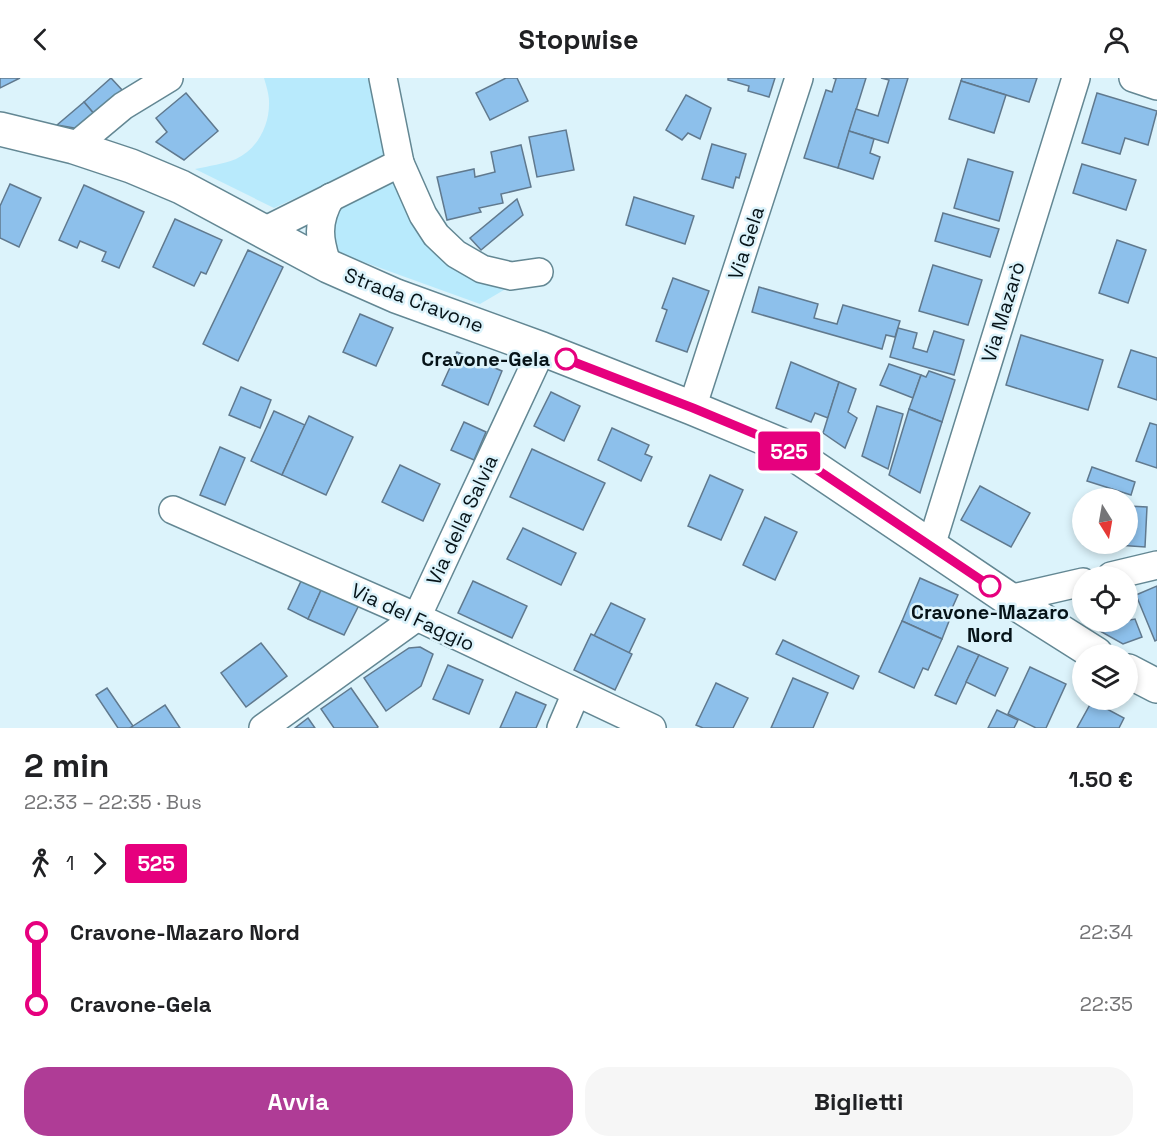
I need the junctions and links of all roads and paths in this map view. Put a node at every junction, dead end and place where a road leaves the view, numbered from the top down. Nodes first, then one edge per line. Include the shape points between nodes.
1 (169, 78) edge
2 (383, 78) edge
3 (799, 78) edge
4 (1076, 78) edge
5 (1133, 78) edge
6 (1157, 86) edge
7 (0, 129) edge
8 (74, 147) junction
9 (400, 163) junction
10 (331, 197) junction
11 (264, 231) junction
12 (328, 266) junction
13 (539, 272) dead end
14 (542, 349) junction
15 (693, 408) junction
16 (173, 510) dead end
17 (930, 546) junction
18 (1157, 565) edge
19 (1138, 570) edge
20 (1072, 585) edge
21 (1010, 599) junction
22 (417, 617) junction
23 (1080, 644) edge
24 (1138, 676) edge
25 (1157, 686) edge
26 (576, 693) junction
27 (263, 728) edge
28 (561, 728) edge
29 (652, 728) edge

1 - 8 street via 123,106
2 - 9 street
3 - 15 street, Via Gela
4 - 17 street, Via Mazarò
5 - 6 street
7 - 8 street, Strada Cravone
8 - 11 street, Strada Cravone via 181,187
9 - 10 street
9 - 13 street via 423,215 456,254 482,269 511,276
10 - 11 street
10 - 12 street via 325,206 320,232
11 - 12 street, Strada Cravone
12 - 14 street, Strada Cravone via 396,296
14 - 15 street, Strada Cravone
14 - 22 street, Via della Salvia
15 - 17 street, Strada Cravone via 779,444
16 - 22 street, Via del Faggio
17 - 21 street, Strada Cravone
18 - 19 street
20 - 21 street
21 - 23 street, Strada Cravone
22 - 26 street, Via del Faggio
22 - 27 street, Via della Salvia
24 - 25 street
26 - 28 street
26 - 29 street, Via del Faggio

